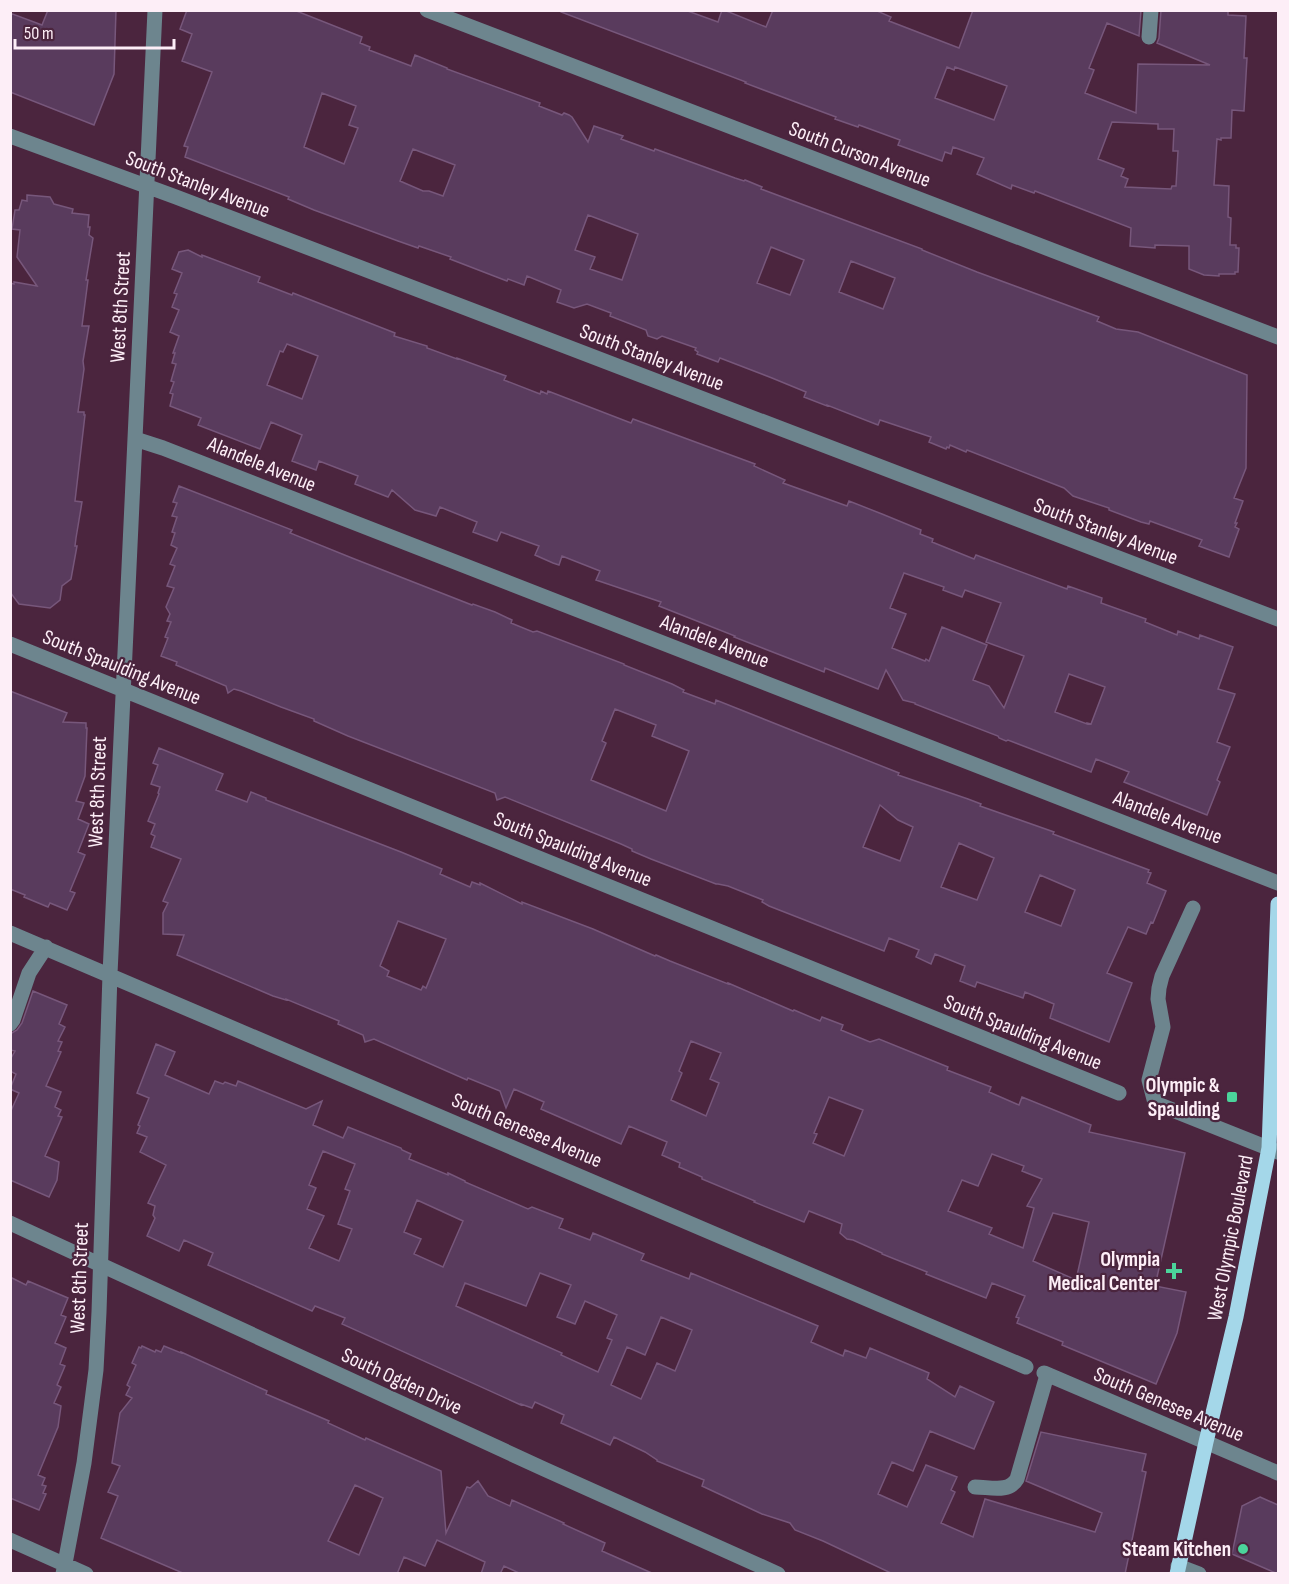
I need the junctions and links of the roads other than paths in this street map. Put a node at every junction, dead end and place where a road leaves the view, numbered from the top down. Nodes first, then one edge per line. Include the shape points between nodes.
1 (155, 10) edge
2 (427, 10) edge
3 (1151, 10) edge
4 (1149, 37) dead end
5 (11, 139) edge
6 (147, 186) junction
7 (1278, 337) edge
8 (135, 439) junction
9 (1278, 619) edge
10 (10, 645) edge
11 (123, 690) junction
12 (1278, 883) edge
13 (1278, 904) edge
14 (1193, 908) dead end
15 (10, 933) edge
16 (46, 947) junction
17 (110, 974) junction
18 (10, 1024) edge
19 (1276, 1029) edge
20 (1119, 1093) dead end
21 (1274, 1150) edge
22 (10, 1223) edge
23 (100, 1264) junction
24 (1026, 1366) dead end
25 (1206, 1442) junction
26 (1278, 1473) edge
27 (975, 1486) dead end
28 (10, 1540) edge
29 (64, 1569) edge
30 (1177, 1570) edge
31 (86, 1574) edge
32 (778, 1574) edge
33 (1199, 1574) edge

1 - 6 street, West 8th Street
2 - 7 street, South Curson Avenue
3 - 4 street
5 - 6 street, South Stanley Avenue
6 - 8 street, West 8th Street
6 - 9 street, South Stanley Avenue
8 - 11 street, West 8th Street
8 - 12 street, Alandele Avenue
10 - 11 street, South Spaulding Avenue
11 - 17 street, West 8th Street
11 - 20 street, South Spaulding Avenue
13 - 19 main road, West Olympic Boulevard
14 - 21 street via 1159,988 1163,1027 1149,1080 1155,1103
15 - 16 street, South Genesee Avenue
16 - 17 street, South Genesee Avenue
16 - 18 street via 29,973
17 - 23 street, West 8th Street
17 - 24 street, South Genesee Avenue
19 - 21 main road, West Olympic Boulevard
21 - 25 main road, West Olympic Boulevard
22 - 23 street, South Ogden Drive
23 - 29 street, West 8th Street via 94,1381
23 - 32 street, South Ogden Drive
25 - 26 street, South Genesee Avenue
25 - 27 street, South Genesee Avenue via 1045,1374 1017,1479 1008,1488
25 - 30 main road, West Olympic Boulevard
28 - 29 street
29 - 31 street
30 - 33 street

